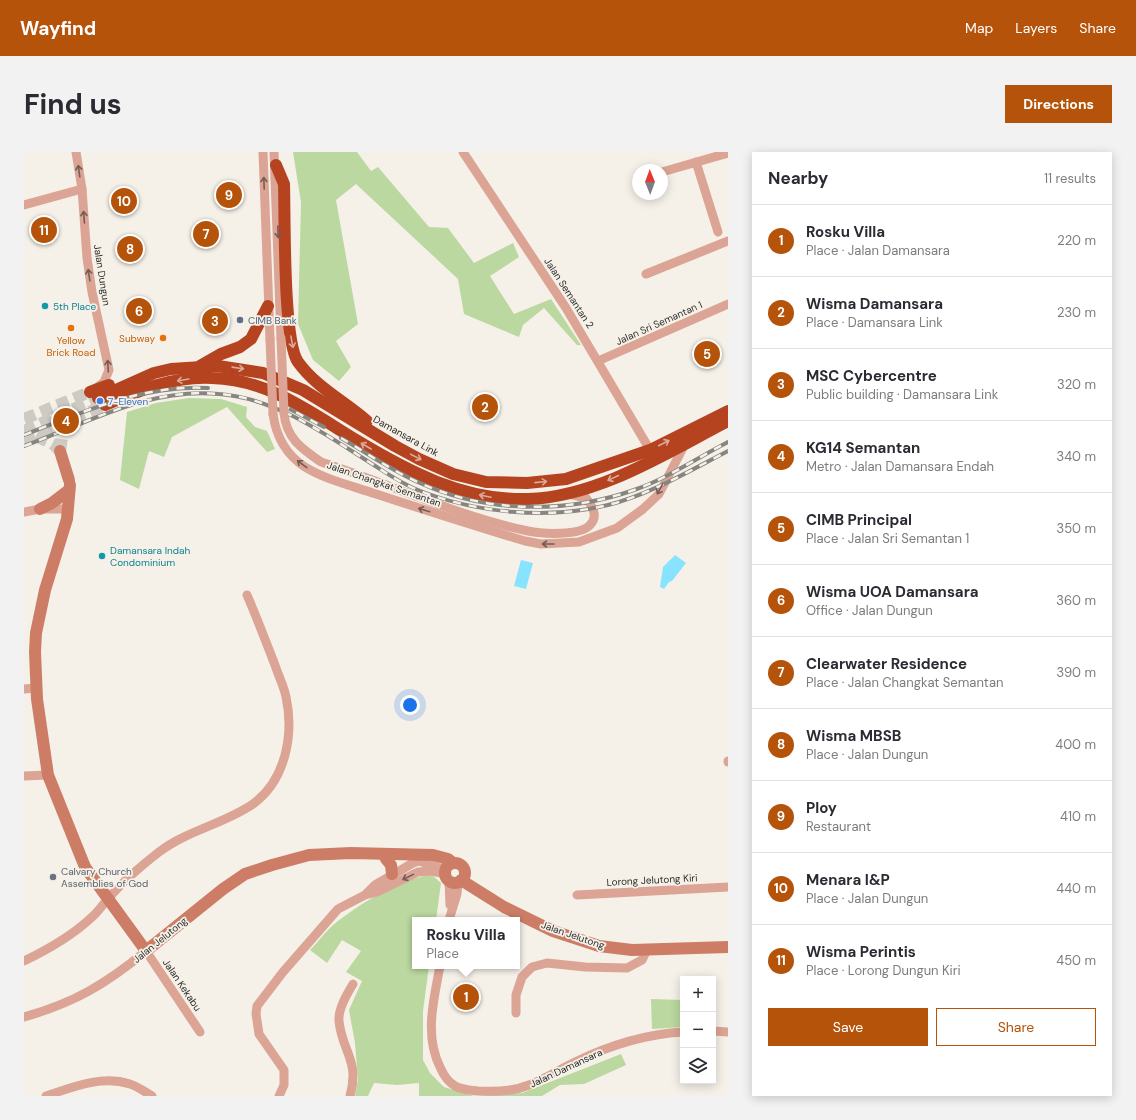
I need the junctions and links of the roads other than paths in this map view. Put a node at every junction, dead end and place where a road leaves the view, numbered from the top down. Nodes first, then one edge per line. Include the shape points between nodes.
1 (76, 152) edge
2 (263, 152) edge
3 (274, 152) edge
4 (463, 152) edge
5 (728, 153) edge
6 (696, 162) junction
7 (276, 165) junction
8 (668, 170) edge
9 (82, 189) junction
10 (24, 205) edge
11 (718, 232) dead end
12 (728, 241) edge
13 (646, 274) dead end
14 (728, 304) edge
15 (268, 306) junction
16 (598, 362) junction
17 (199, 366) junction
18 (98, 398) junction
19 (728, 411) edge
20 (728, 421) edge
21 (685, 443) junction
22 (395, 446) junction
23 (650, 450) junction
24 (60, 451) dead end
25 (69, 485) junction
26 (552, 497) junction
27 (40, 509) junction
28 (68, 509) junction
29 (24, 512) edge
30 (248, 595) dead end
31 (37, 688) junction
32 (24, 689) edge
33 (48, 775) junction
34 (24, 776) edge
35 (386, 859) junction
36 (293, 860) junction
37 (419, 861) junction
38 (453, 873) junction
39 (392, 874) junction
40 (728, 887) edge
41 (365, 895) junction
42 (577, 895) dead end
43 (107, 899) junction
44 (450, 917) edge
45 (728, 947) edge
46 (647, 950) junction
47 (146, 951) junction
48 (24, 961) edge
49 (439, 969) edge
50 (352, 984) dead end
51 (516, 1013) dead end
52 (24, 1017) edge
53 (716, 1031) edge
54 (200, 1032) dead end
55 (680, 1032) edge
56 (728, 1032) edge
57 (46, 1096) edge
58 (152, 1096) edge
59 (279, 1096) edge
60 (350, 1096) edge

9 -> 1 street, Jalan Dungun
15 -> 2 street, Jalan Changkat Semantan
3 - 7 street, Jalan Changkat Semantan
4 - 16 street, Jalan Semantan 2 via 566,308
5 - 6 street
6 - 8 street
6 - 11 street
7 -> 22 highway via 284,184 288,305 292,346 297,361 325,390 348,404
7 -> 26 street, Jalan Changkat Semantan, bridge via 284,413 288,432 301,449 321,462 470,515 529,532 564,533 585,529 591,524 594,511 586,498 573,494
9 - 10 street
18 -> 9 street, Jalan Dungun via 109,370 88,264
12 - 13 street
14 - 16 street, Jalan Sri Semantan 1
15 - 17 highway via 251,339 240,347
21 -> 15 street, Jalan Changkat Semantan, bridge via 659,494 617,528 579,542 541,544 525,541 408,505 331,479 305,467 284,447 275,428 273,414
16 - 23 street, Jalan Semantan 2
17 - 18 highway, Damansara Link via 171,369 124,380
17 -> 22 highway, Damansara Link via 262,373 303,390
26 -> 18 highway via 492,497 450,488 412,473 298,403 250,383 211,378 186,379
23 -> 19 highway, Damansara Link
20 - 21 highway
21 -> 26 highway via 608,481
22 -> 23 highway, Damansara Link via 453,474 486,482 527,483 566,479
24 - 25 street
25 - 27 street via 52,503
25 - 28 street
27 - 28 street
27 - 29 street
28 - 31 street via 39,612 35,652
30 - 43 street via 286,696 289,719 284,763 267,790 255,803 237,814 166,846
31 - 32 street
31 - 33 street
33 - 34 street
33 - 43 street via 85,866
35 - 36 street, Jalan Jelutong
35 - 37 street, Jalan Jelutong
35 - 39 street via 391,865
36 - 38 street, Jalan Jelutong via 309,855 424,854 441,856
36 - 47 street, Jalan Jelutong via 245,874
37 - 38 street via 428,860
37 - 39 street
38 -> 41 street via 418,872 377,892
38 - 44 street via 457,894
38 - 46 street, Jalan Jelutong via 495,901 553,931 599,946
39 - 41 street
40 - 42 street, Lorong Jelutong Kiri
41 - 59 street via 338,909 283,972 258,1006 256,1014 259,1034 284,1070 284,1085
43 - 47 street
43 - 48 street via 100,910 74,932 56,945
45 - 46 street, Jalan Jelutong
46 - 51 street via 642,960 627,968 547,963 532,967 522,977 516,995
47 - 52 street, Jalan Jelutong via 118,974 82,996 53,1009
47 - 54 street, Jalan Kekabu
49 - 55 street, Jalan Damansara via 430,1033 437,1061 444,1075 454,1085 465,1089 489,1092 529,1086 577,1061 607,1049 652,1036
50 - 60 street via 343,1002 339,1020 353,1064
53 - 56 street
57 - 58 street via 80,1085 106,1081 131,1084

